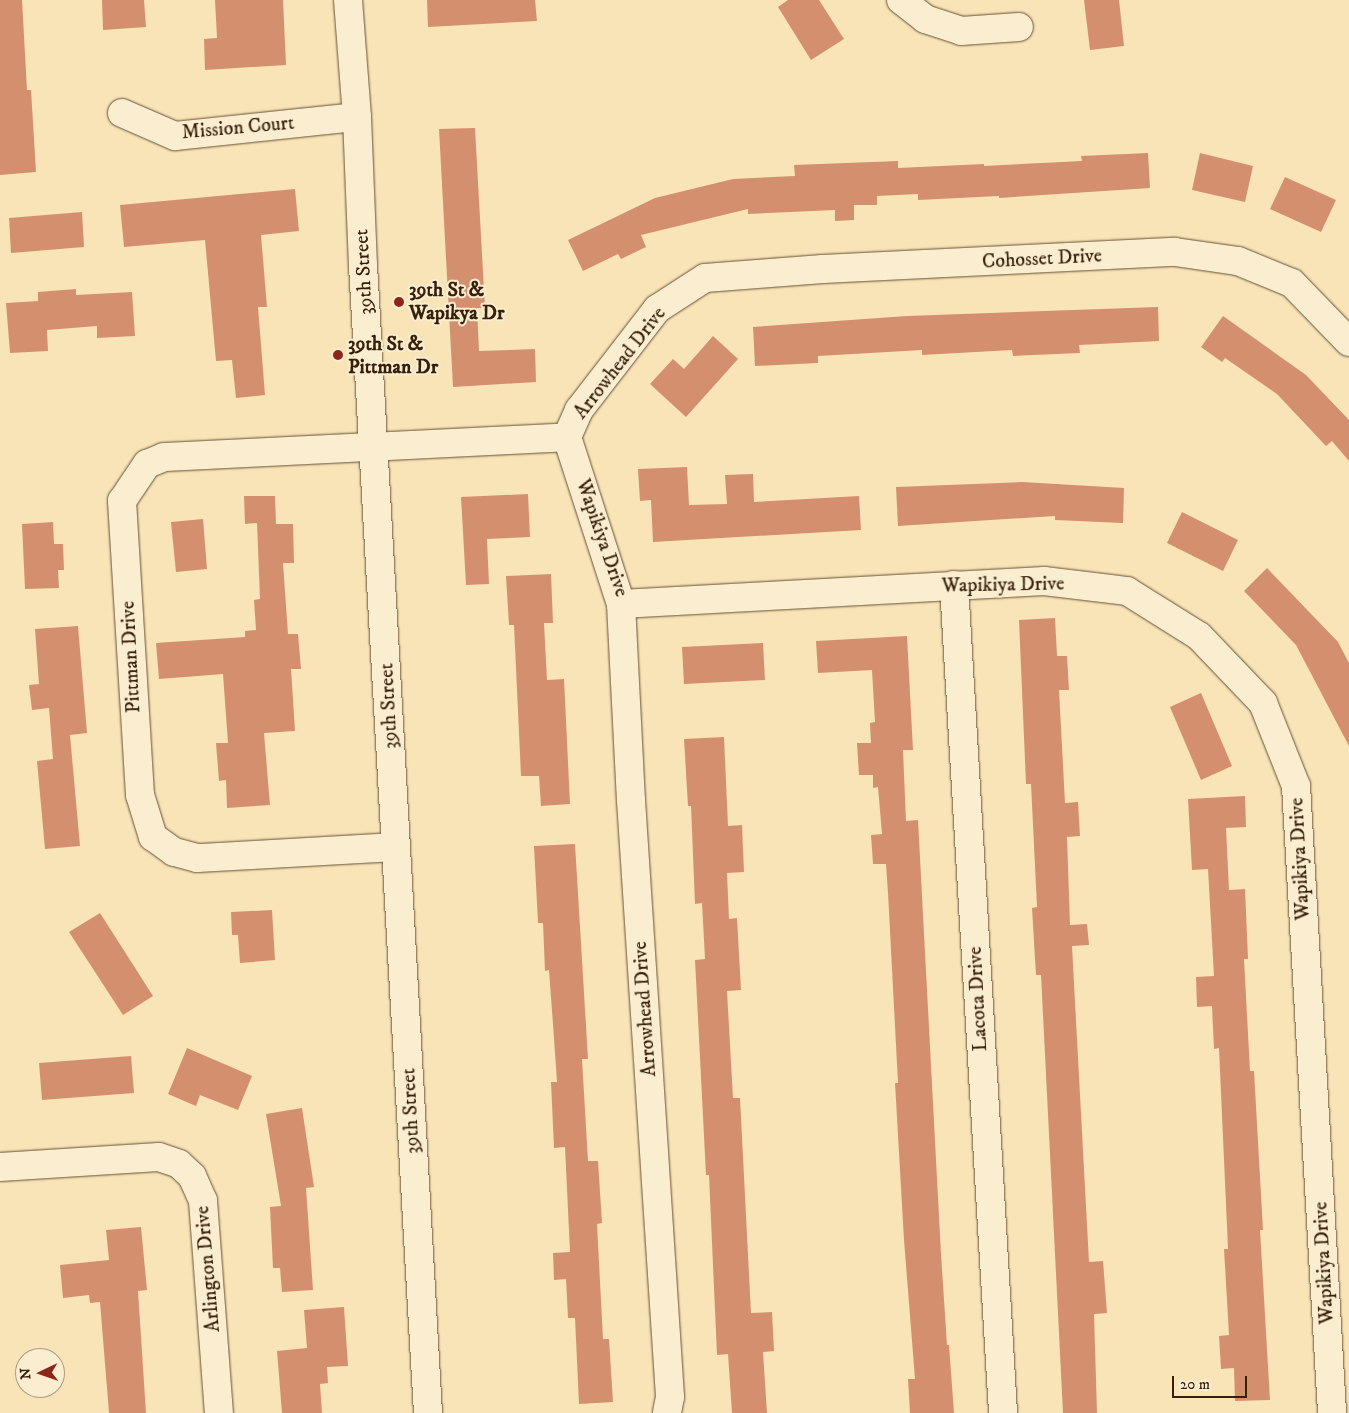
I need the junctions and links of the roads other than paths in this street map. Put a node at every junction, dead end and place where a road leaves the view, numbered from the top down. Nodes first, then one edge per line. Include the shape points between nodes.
1 (348, 0) edge
2 (901, 0) edge
3 (1019, 27) dead end
4 (122, 114) dead end
5 (357, 117) junction
6 (705, 278) joint
7 (1349, 342) edge
8 (567, 438) junction
9 (375, 448) junction
10 (954, 585) junction
11 (621, 604) junction
12 (396, 848) junction
13 (0, 1167) edge
14 (219, 1413) edge
15 (428, 1413) edge
16 (667, 1413) edge
17 (1003, 1413) edge
18 (1332, 1413) edge

1 - 5 street, 39th Street
2 - 3 street via 925,19 961,32
4 - 5 street, Mission Court via 175,136
5 - 9 street, 39th Street
6 - 7 street, Cohosset Drive via 1175,252 1238,261 1292,283
6 - 8 street, Arrowhead Drive via 657,309 579,410
8 - 9 street
8 - 11 street, Wapikiya Drive
9 - 12 street, 39th Street
9 - 12 street, Pittman Drive via 164,458 146,464 122,500 122,510 140,795 153,837 174,852 197,858
10 - 11 street, Wapikiya Drive
10 - 17 street, Lacota Drive
10 - 18 street, Wapikiya Drive via 1044,581 1127,591 1199,636 1263,703 1296,786
11 - 16 street, Arrowhead Drive via 670,1397
12 - 15 street, 39th Street
13 - 14 street, Arlington Drive via 159,1157 179,1164 192,1176 203,1201

